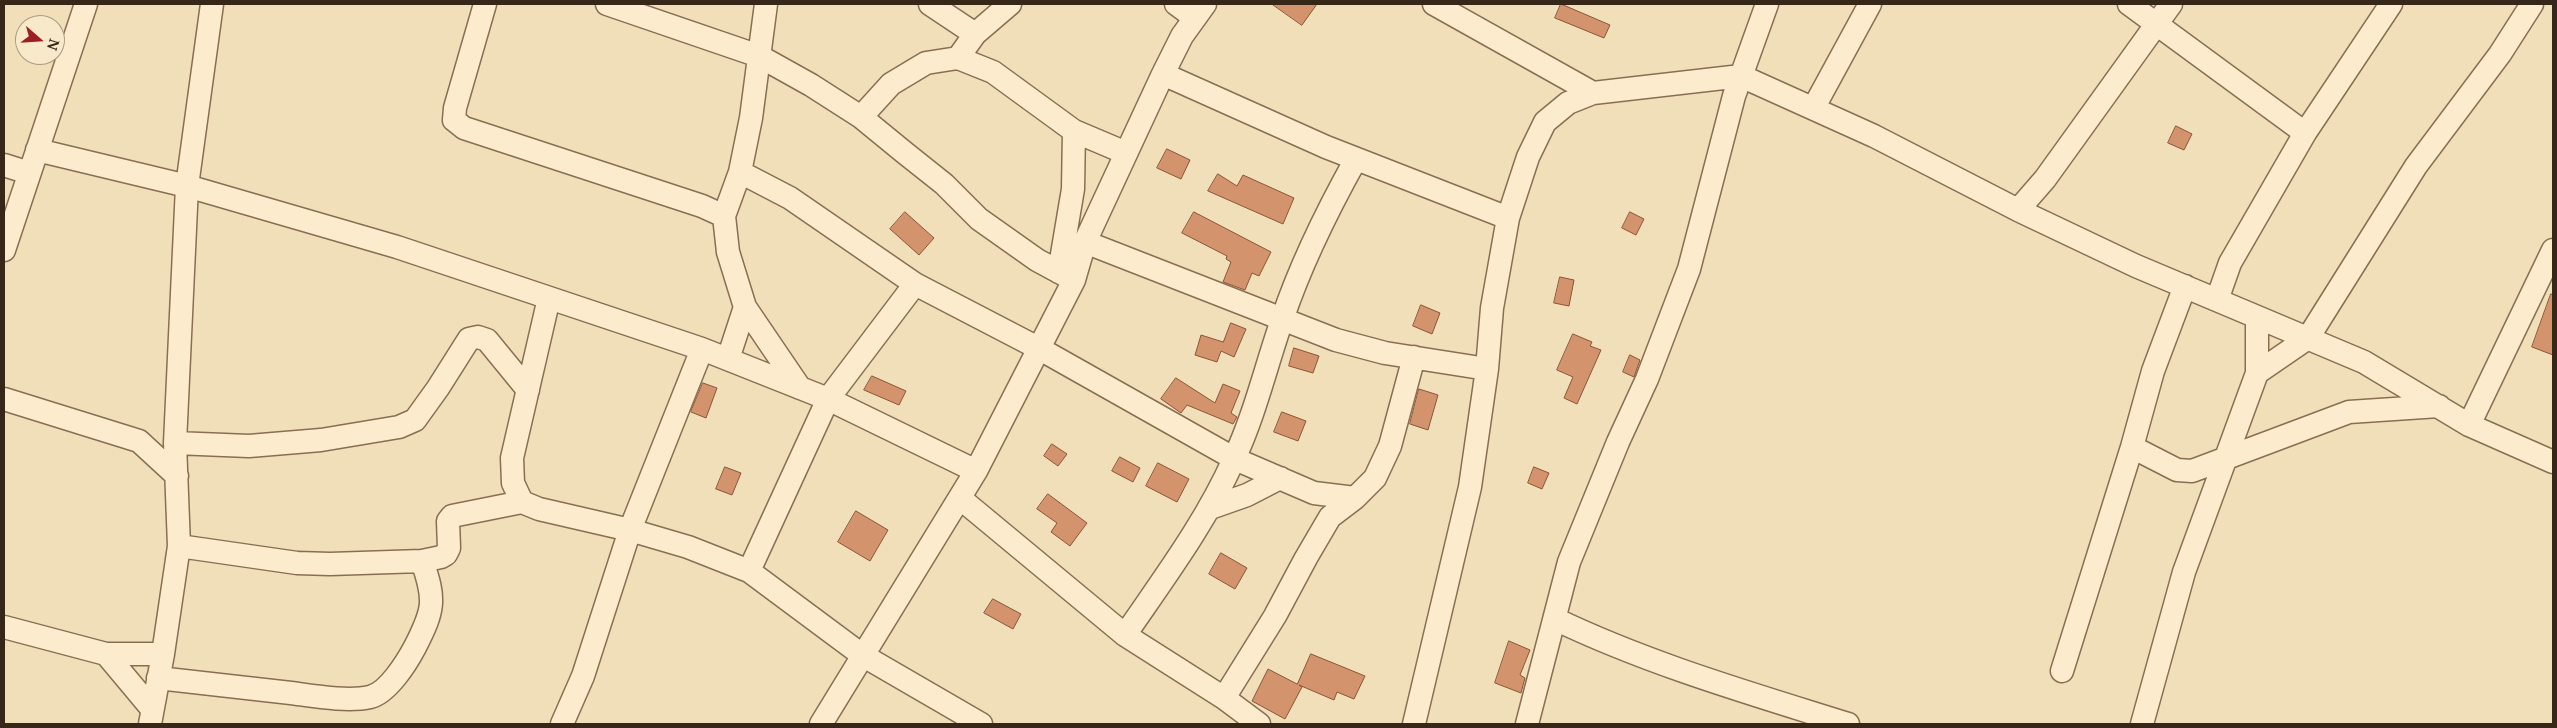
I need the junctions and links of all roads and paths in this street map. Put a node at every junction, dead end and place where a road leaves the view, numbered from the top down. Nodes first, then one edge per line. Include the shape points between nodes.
1 (86, 4) edge
2 (212, 4) edge
3 (485, 4) edge
4 (606, 4) edge
5 (766, 4) edge
6 (930, 4) edge
7 (1010, 4) edge
8 (1176, 4) edge
9 (1434, 4) edge
10 (1767, 4) edge
11 (1870, 4) edge
12 (2129, 4) edge
13 (2171, 4) edge
14 (2391, 4) edge
15 (2532, 4) edge
16 (1200, 11) edge
17 (1466, 11) edge
18 (2157, 23) junction
19 (975, 34) junction
20 (759, 56) junction
21 (958, 58) junction
22 (1163, 74) junction
23 (1741, 76) junction
24 (1593, 93) junction
25 (1814, 107) junction
26 (861, 118) junction
27 (1074, 131) junction
28 (2305, 132) junction
29 (37, 150) junction
30 (1126, 153) junction
31 (1356, 159) junction
32 (4, 165) edge
33 (740, 172) junction
34 (29, 173) junction
35 (187, 186) junction
36 (2018, 210) junction
37 (724, 216) junction
38 (1508, 218) junction
39 (1085, 242) junction
40 (4, 250) edge
41 (2553, 250) edge
42 (1067, 276) junction
43 (915, 284) junction
44 (2185, 286) junction
45 (550, 298) junction
46 (2217, 300) junction
47 (745, 307) junction
48 (2257, 317) junction
49 (1282, 319) junction
50 (2308, 338) junction
51 (702, 349) junction
52 (1040, 349) junction
53 (1414, 357) junction
54 (728, 359) junction
55 (1487, 369) junction
56 (2257, 373) junction
57 (800, 388) junction
58 (528, 390) junction
59 (4, 399) edge
60 (828, 399) junction
61 (2439, 406) junction
62 (2469, 425) junction
63 (175, 437) junction
64 (139, 441) junction
65 (2132, 447) junction
66 (1234, 459) junction
67 (2224, 460) junction
68 (2553, 462) edge
69 (976, 471) junction
70 (177, 476) junction
71 (1280, 478) junction
72 (1314, 493) junction
73 (1355, 498) junction
74 (961, 499) junction
75 (522, 502) junction
76 (1210, 508) junction
77 (1330, 517) junction
78 (630, 530) junction
79 (179, 546) junction
80 (422, 561) junction
81 (749, 571) junction
82 (1555, 619) junction
83 (4, 627) edge
84 (1125, 635) junction
85 (106, 654) junction
86 (163, 654) junction
87 (862, 655) junction
88 (2062, 672) dead end
89 (158, 678) junction
90 (1224, 698) junction
91 (151, 716) edge
92 (1842, 723) edge
93 (562, 724) edge
94 (821, 724) edge
95 (980, 724) edge
96 (1259, 724) edge
97 (1414, 724) edge
98 (1527, 724) edge
99 (2142, 724) edge

1 - 29 street
2 - 35 street
3 - 37 street via 454,120 464,128
4 - 20 street
5 - 20 street
6 - 19 street
7 - 19 street
8 - 16 street
9 - 17 street
10 - 23 street
11 - 25 street
12 - 18 street
13 - 18 street
14 - 28 street
15 - 50 street via 2500,54 2416,166
16 - 22 street via 1182,36
17 - 24 street
18 - 28 street
18 - 36 street via 2045,179
19 - 21 street
20 - 26 street
20 - 33 street
21 - 26 street via 926,63 891,84
21 - 27 street via 993,72
22 - 30 street
22 - 31 street
23 - 24 street
23 - 25 street
23 - 82 street via 1689,269 1647,379 1569,562
24 - 38 street via 1568,103 1545,122 1528,157
25 - 36 street
26 - 42 street via 944,184 979,220
27 - 30 street
27 - 42 street
28 - 46 street via 2230,263
29 - 34 street
29 - 35 street
30 - 39 street
31 - 38 street
31 - 49 street via 1308,251
32 - 34 street
33 - 37 street
33 - 43 street via 790,198
34 - 40 street
35 - 45 street via 397,247
35 - 63 street
36 - 44 street
37 - 47 street via 728,252
38 - 55 street via 1492,308
39 - 42 street
39 - 49 street
41 - 62 street
42 - 52 street
43 - 52 street
43 - 60 street
44 - 46 street
44 - 65 street via 2152,372
45 - 51 street
45 - 58 street
46 - 48 street
47 - 54 street
47 - 57 street
48 - 50 street
48 - 56 street
49 - 53 street via 1336,340
49 - 66 street
50 - 56 street
50 - 61 street via 2364,362
51 - 54 street
51 - 78 street
52 - 66 street
52 - 69 street
53 - 55 street
53 - 73 street via 1390,446 1374,478
54 - 57 street
55 - 97 street via 1470,487
56 - 67 street
57 - 60 street
58 - 63 street via 487,340 478,337 469,339 415,420 399,427 321,440 258,445
58 - 75 street via 512,458 513,483
59 - 64 street
60 - 69 street
60 - 81 street
61 - 62 street
61 - 67 street via 2349,412
62 - 68 street
63 - 64 street
63 - 70 street
64 - 70 street
65 - 67 street via 2177,470 2192,471
65 - 88 street
66 - 71 street
66 - 76 street
67 - 99 street via 2184,572
69 - 74 street
70 - 79 street
71 - 72 street
71 - 76 street via 1247,495
72 - 73 street
72 - 77 street
73 - 77 street
74 - 84 street
74 - 87 street
75 - 78 street via 539,509
75 - 80 street via 452,516 448,521 449,548 446,554
76 - 84 street
77 - 90 street via 1275,616
78 - 81 street via 688,547
78 - 93 street via 583,676
79 - 80 street via 297,563
79 - 86 street
80 - 89 street via 432,596 425,628 405,666 372,697 322,697
81 - 87 street
82 - 92 street via 1622,649 1690,674
82 - 98 street
83 - 85 street
84 - 90 street
85 - 86 street
85 - 91 street
86 - 89 street
87 - 94 street
87 - 95 street
89 - 91 street
90 - 96 street

